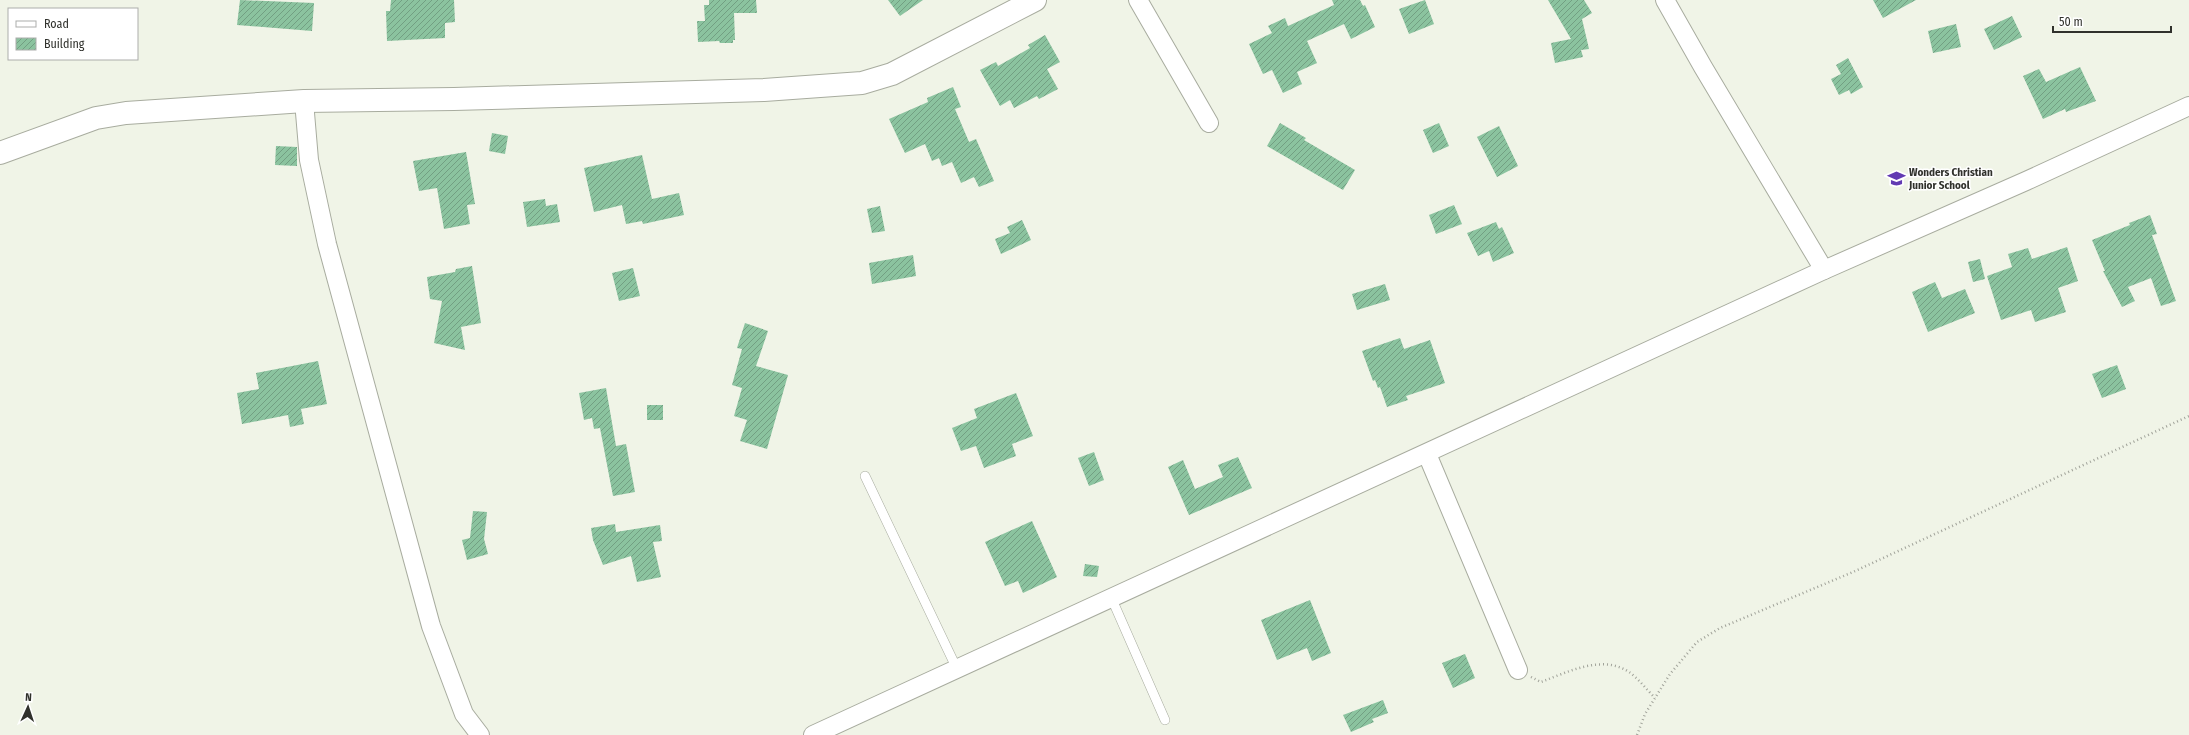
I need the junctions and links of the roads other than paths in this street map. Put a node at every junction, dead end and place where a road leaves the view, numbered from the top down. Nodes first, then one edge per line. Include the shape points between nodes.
1 (1035, 0) edge
2 (1138, 0) edge
3 (1665, 0) edge
4 (304, 101) junction
5 (2189, 106) edge
6 (1209, 123) dead end
7 (0, 153) edge
8 (1824, 270) junction
9 (1427, 454) junction
10 (866, 476) dead end
11 (1111, 597) junction
12 (957, 669) junction
13 (1518, 670) road end
14 (1165, 720) dead end
15 (480, 735) edge
16 (813, 735) edge

1 - 4 street via 892,74 862,83 764,90
2 - 6 street
3 - 8 street
4 - 7 street via 126,113 96,118
4 - 15 street via 309,160 327,244 431,626 464,714
5 - 8 street
8 - 9 street
9 - 11 street
9 - 13 street
10 - 12 lane
11 - 12 street
11 - 14 lane
12 - 16 street

